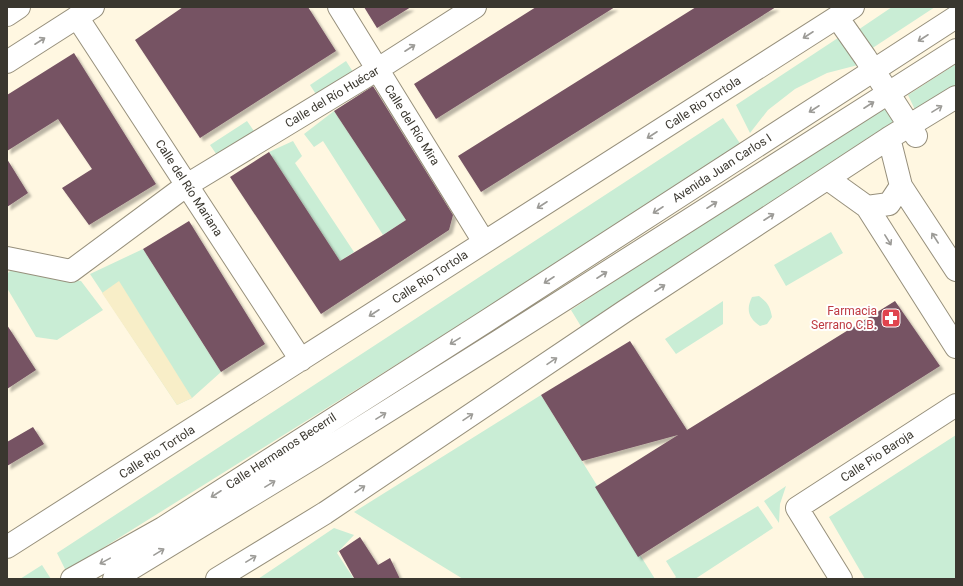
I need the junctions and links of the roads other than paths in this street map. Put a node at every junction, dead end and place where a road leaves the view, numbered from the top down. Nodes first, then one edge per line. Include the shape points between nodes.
1 (19, 7) edge
2 (339, 7) edge
3 (475, 7) edge
4 (846, 10) edge
5 (85, 12) edge
6 (7, 15) edge
7 (956, 17) edge
8 (956, 50) edge
9 (7, 62) edge
10 (378, 69) junction
11 (873, 70) junction
12 (888, 93) junction
13 (956, 97) edge
14 (913, 131) junction
15 (889, 138) junction
16 (828, 179) junction
17 (187, 185) junction
18 (901, 186) junction
19 (867, 207) junction
20 (484, 242) junction
21 (7, 258) edge
22 (956, 270) edge
23 (488, 320) joint
24 (956, 347) edge
25 (301, 360) junction
26 (956, 405) edge
27 (7, 547) edge
28 (72, 579) edge
29 (114, 579) edge
30 (217, 579) edge
31 (841, 579) edge

1 - 6 street
2 - 10 street, Calle del Río Mira
10 -> 3 street, Calle del Río Huécar
4 - 11 street
4 -> 20 street, Calle Rio Tortola
9 -> 5 street
5 - 17 street, Calle del Río Mariana
7 -> 11 street, Avenida Juan Carlos I
8 - 12 street
10 - 17 street, Calle del Río Huécar
10 - 20 street, Calle del Río Mira
11 - 12 street
11 -> 23 street, Avenida Juan Carlos I
12 - 14 street
29 -> 12 street, Calle Hermanos Becerril via 316,456
14 -> 13 street
14 - 15 street
15 - 16 street
15 - 18 street
16 - 19 street
30 -> 16 street via 325,513 631,307
17 - 21 street, Calle del Río Huécar via 71,271
17 - 25 street, Calle del Río Mariana
18 - 19 street via 889,204
22 -> 18 street
19 -> 24 street
20 -> 25 street, Calle Rio Tortola
23 -> 28 street, Calle Hermanos Becerril via 163,528
25 - 27 street, Calle Rio Tortola
26 - 31 street, Calle Pio Baroja via 797,508

